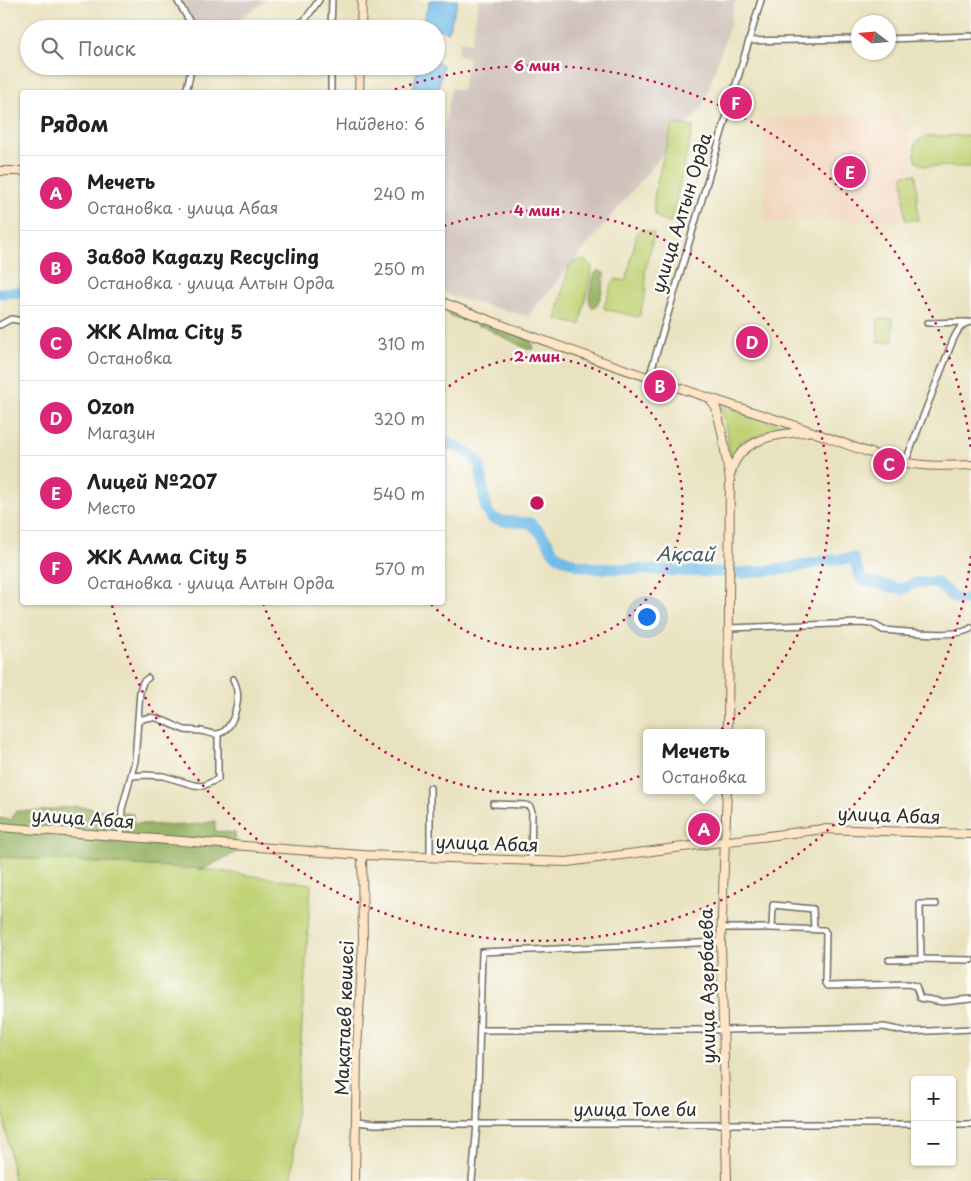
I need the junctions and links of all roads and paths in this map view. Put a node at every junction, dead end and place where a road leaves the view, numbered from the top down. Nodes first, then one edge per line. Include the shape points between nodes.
1 (177, 0) edge
2 (319, 0) edge
3 (332, 0) edge
4 (362, 0) edge
5 (761, 0) edge
6 (189, 20) edge
7 (305, 20) edge
8 (331, 20) edge
9 (361, 20) edge
10 (971, 36) edge
11 (896, 38) edge
12 (851, 39) edge
13 (749, 41) junction
14 (190, 75) edge
15 (331, 75) edge
16 (360, 75) edge
17 (186, 90) edge
18 (330, 90) edge
19 (359, 90) edge
20 (0, 171) edge
21 (20, 171) edge
22 (445, 303) edge
23 (20, 321) edge
24 (969, 322) edge
25 (927, 323) dead end
26 (0, 325) edge
27 (649, 378) junction
28 (710, 399) junction
29 (813, 432) junction
30 (905, 463) junction
31 (971, 465) edge
32 (730, 480) junction
33 (729, 628) junction
34 (971, 628) edge
35 (148, 678) dead end
36 (233, 679) dead end
37 (138, 722) junction
38 (728, 729) edge
39 (218, 734) junction
40 (132, 776) junction
41 (430, 788) dead end
42 (727, 794) edge
43 (493, 804) dead end
44 (0, 827) edge
45 (971, 834) edge
46 (121, 837) junction
47 (726, 841) junction
48 (362, 855) junction
49 (430, 857) junction
50 (531, 861) junction
51 (936, 904) dead end
52 (721, 928) junction
53 (772, 928) junction
54 (814, 929) junction
55 (721, 942) junction
56 (920, 959) junction
57 (889, 960) dead end
58 (971, 960) edge
59 (971, 999) edge
60 (971, 1029) edge
61 (480, 1030) junction
62 (723, 1030) junction
63 (356, 1122) junction
64 (477, 1124) junction
65 (725, 1124) junction
66 (911, 1124) edge
67 (956, 1124) edge
68 (971, 1124) edge
69 (355, 1181) edge
70 (472, 1181) edge
71 (727, 1181) edge

1 - 6 street
2 - 7 street
3 - 8 street
4 - 9 main road
5 - 13 street, улица Алтын Орда
10 - 11 street
12 - 13 street
13 - 27 street, улица Алтын Орда
14 - 17 street
15 - 18 street
16 - 19 main road
20 - 21 main road
22 - 27 main road
23 - 26 street via 11,319
24 - 25 street
24 - 30 street via 959,328 953,340
27 - 28 main road
28 - 29 main road
28 - 32 main road via 716,408 722,432
29 - 30 main road
29 - 32 main road via 785,433 747,446 733,464
30 - 31 main road
32 - 33 main road
33 - 34 street via 860,623 873,624 883,630 956,634
33 - 38 main road
35 - 37 street via 140,691
36 - 39 street via 238,688 234,718 225,731
37 - 39 street via 148,717 183,729
37 - 40 street
39 - 40 street via 218,778 203,786 163,776
40 - 46 street via 122,809
41 - 49 street
42 - 47 main road, улица Азербаева
43 - 50 street via 530,807
44 - 46 main road, улица Абая
45 - 47 main road, улица Абая via 823,829
46 - 48 main road, улица Абая
47 - 50 main road, улица Абая via 567,862
47 - 52 main road, улица Азербаева
48 - 49 main road, улица Абая
48 - 63 main road, Мақатаев көшесі via 363,942
49 - 50 main road, улица Абая
51 - 56 street via 920,904
52 - 53 street
52 - 55 main road, улица Азербаева
53 - 54 street
53 - 54 street via 772,905 813,909
54 - 59 street via 826,933 827,986 908,984 916,986 920,998 943,1002
55 - 61 street via 482,952
55 - 62 main road, улица Азербаева
56 - 57 street
56 - 58 street
60 - 62 street via 908,1032 884,1027
61 - 62 street
61 - 64 street
62 - 65 main road, улица Азербаева
63 - 64 street, улица Толе би
63 - 69 main road, Мақатаев көшесі
64 - 65 street, улица Толе би
64 - 70 street
65 - 66 street, улица Толе би
65 - 71 main road, улица Азербаева
67 - 68 street

